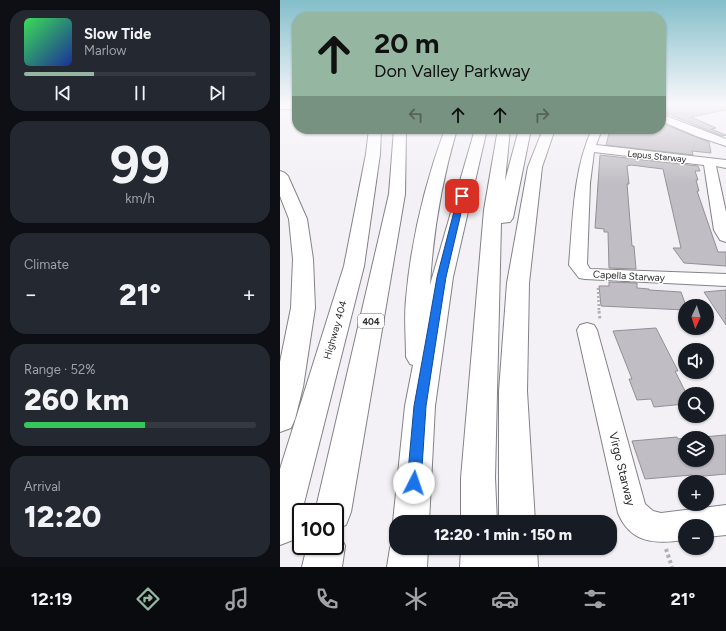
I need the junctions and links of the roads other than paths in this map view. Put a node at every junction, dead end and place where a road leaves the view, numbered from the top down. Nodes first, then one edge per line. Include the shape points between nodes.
1 (692, 130) edge
2 (375, 134) edge
3 (400, 134) edge
4 (448, 134) edge
5 (479, 134) edge
6 (503, 134) edge
7 (524, 134) edge
8 (547, 134) edge
9 (595, 134) edge
10 (726, 143) edge
11 (589, 148) junction
12 (712, 162) junction
13 (726, 164) edge
14 (281, 179) edge
15 (726, 238) edge
16 (726, 280) edge
17 (488, 286) junction
18 (587, 330) road end
19 (420, 406) junction
20 (280, 419) edge
21 (335, 503) edge
22 (412, 515) edge
23 (479, 515) edge
24 (517, 515) edge
25 (726, 520) edge
26 (280, 527) edge
27 (324, 555) edge
28 (408, 555) edge
29 (480, 555) edge
30 (518, 555) edge
31 (322, 567) edge
32 (407, 567) edge
33 (480, 567) edge
34 (518, 567) edge

1 - 10 street
2 - 26 highway, Highway 404 via 354,266
3 - 21 highway, 404 via 397,194
4 - 19 highway via 423,242 417,300
5 - 19 highway via 442,277
6 - 17 highway via 493,210
7 - 17 highway
8 - 24 highway via 535,167 518,283 513,391
9 - 11 street, Capella Starway
11 - 12 street, Lepus Starway
11 - 16 street, Capella Starway via 583,183 578,265 585,274
12 - 13 street, Lepus Starway
12 - 15 street via 710,166 722,230
14 - 20 highway via 298,219 303,308 289,387
17 - 23 highway via 478,478
18 - 25 street, Virgo Starway via 633,513 645,524 660,528
19 - 22 highway
27 - 31 highway
28 - 32 highway
29 - 33 highway
30 - 34 highway

